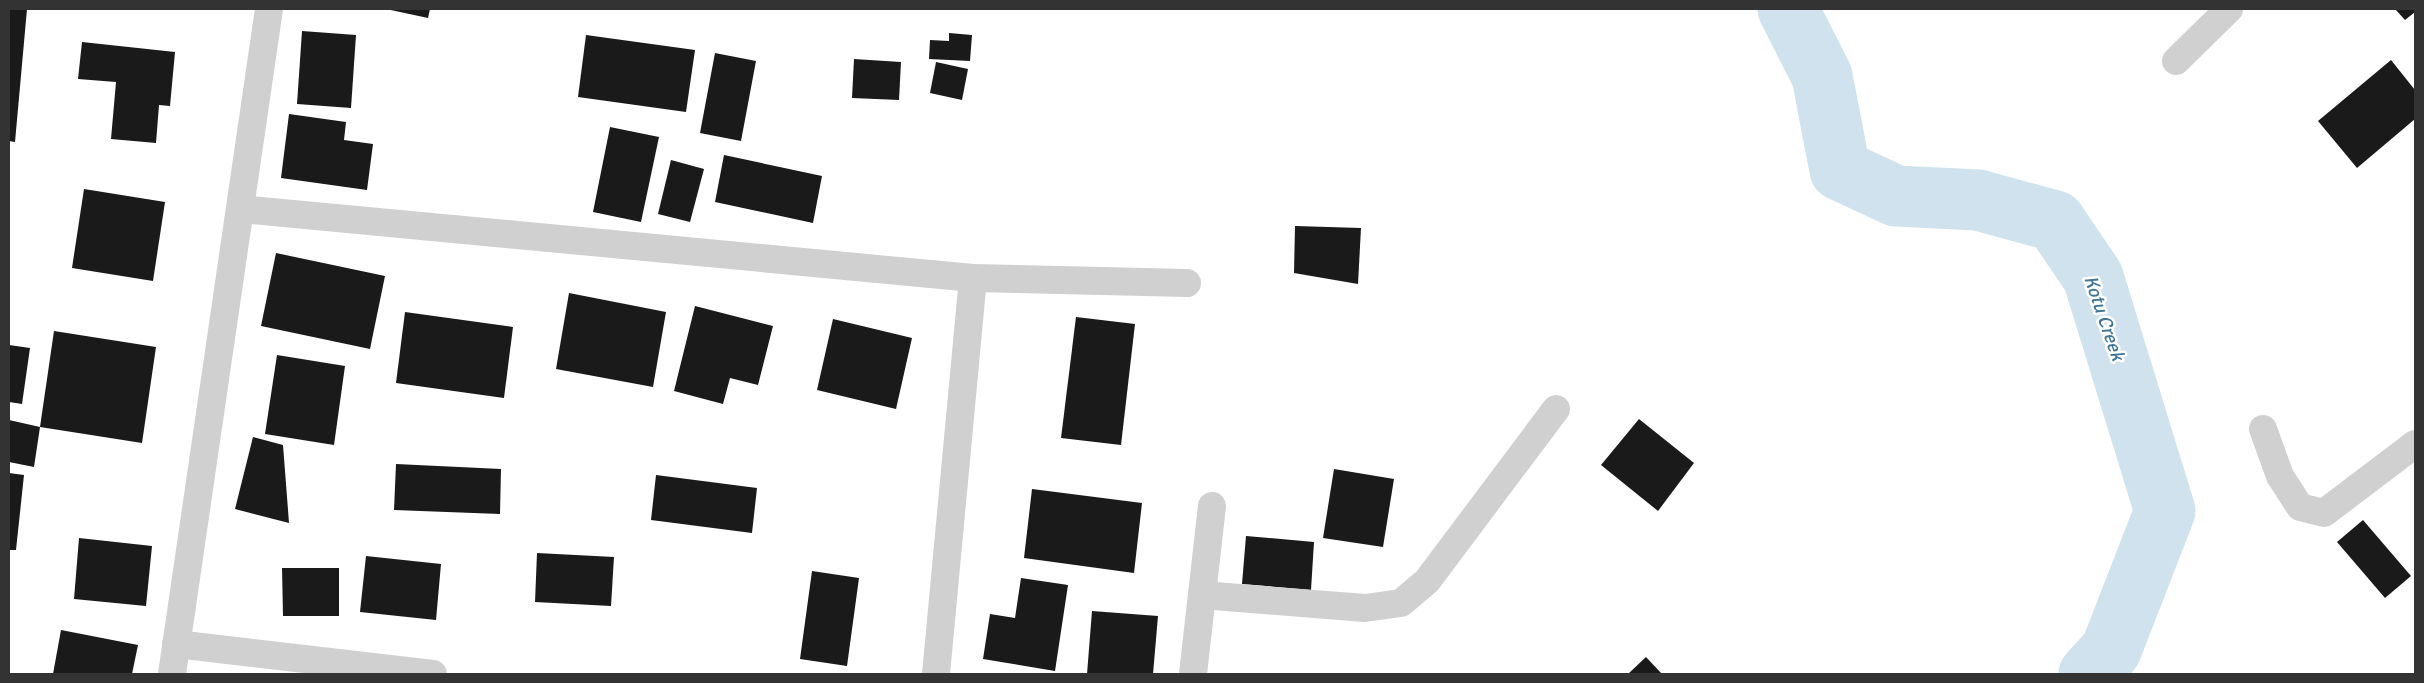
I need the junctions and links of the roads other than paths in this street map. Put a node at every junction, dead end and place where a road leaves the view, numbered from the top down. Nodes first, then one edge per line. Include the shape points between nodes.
1 (269, 9) edge
2 (2229, 9) edge
3 (2176, 61) dead end
4 (241, 208) junction
5 (973, 278) junction
6 (1187, 283) dead end
7 (1556, 409) dead end
8 (2263, 429) dead end
9 (2415, 444) edge
10 (1212, 506) dead end
11 (1202, 595) junction
12 (176, 644) junction
13 (172, 674) edge
14 (433, 674) edge
15 (936, 674) edge
16 (1193, 674) edge

1 - 4 street
2 - 3 street
4 - 5 street
4 - 12 street
5 - 6 street
5 - 15 street
7 - 11 street via 1427,581 1401,603 1365,608
8 - 9 street via 2280,476 2300,507 2324,513
10 - 11 street
11 - 16 street
12 - 13 street
12 - 14 street

